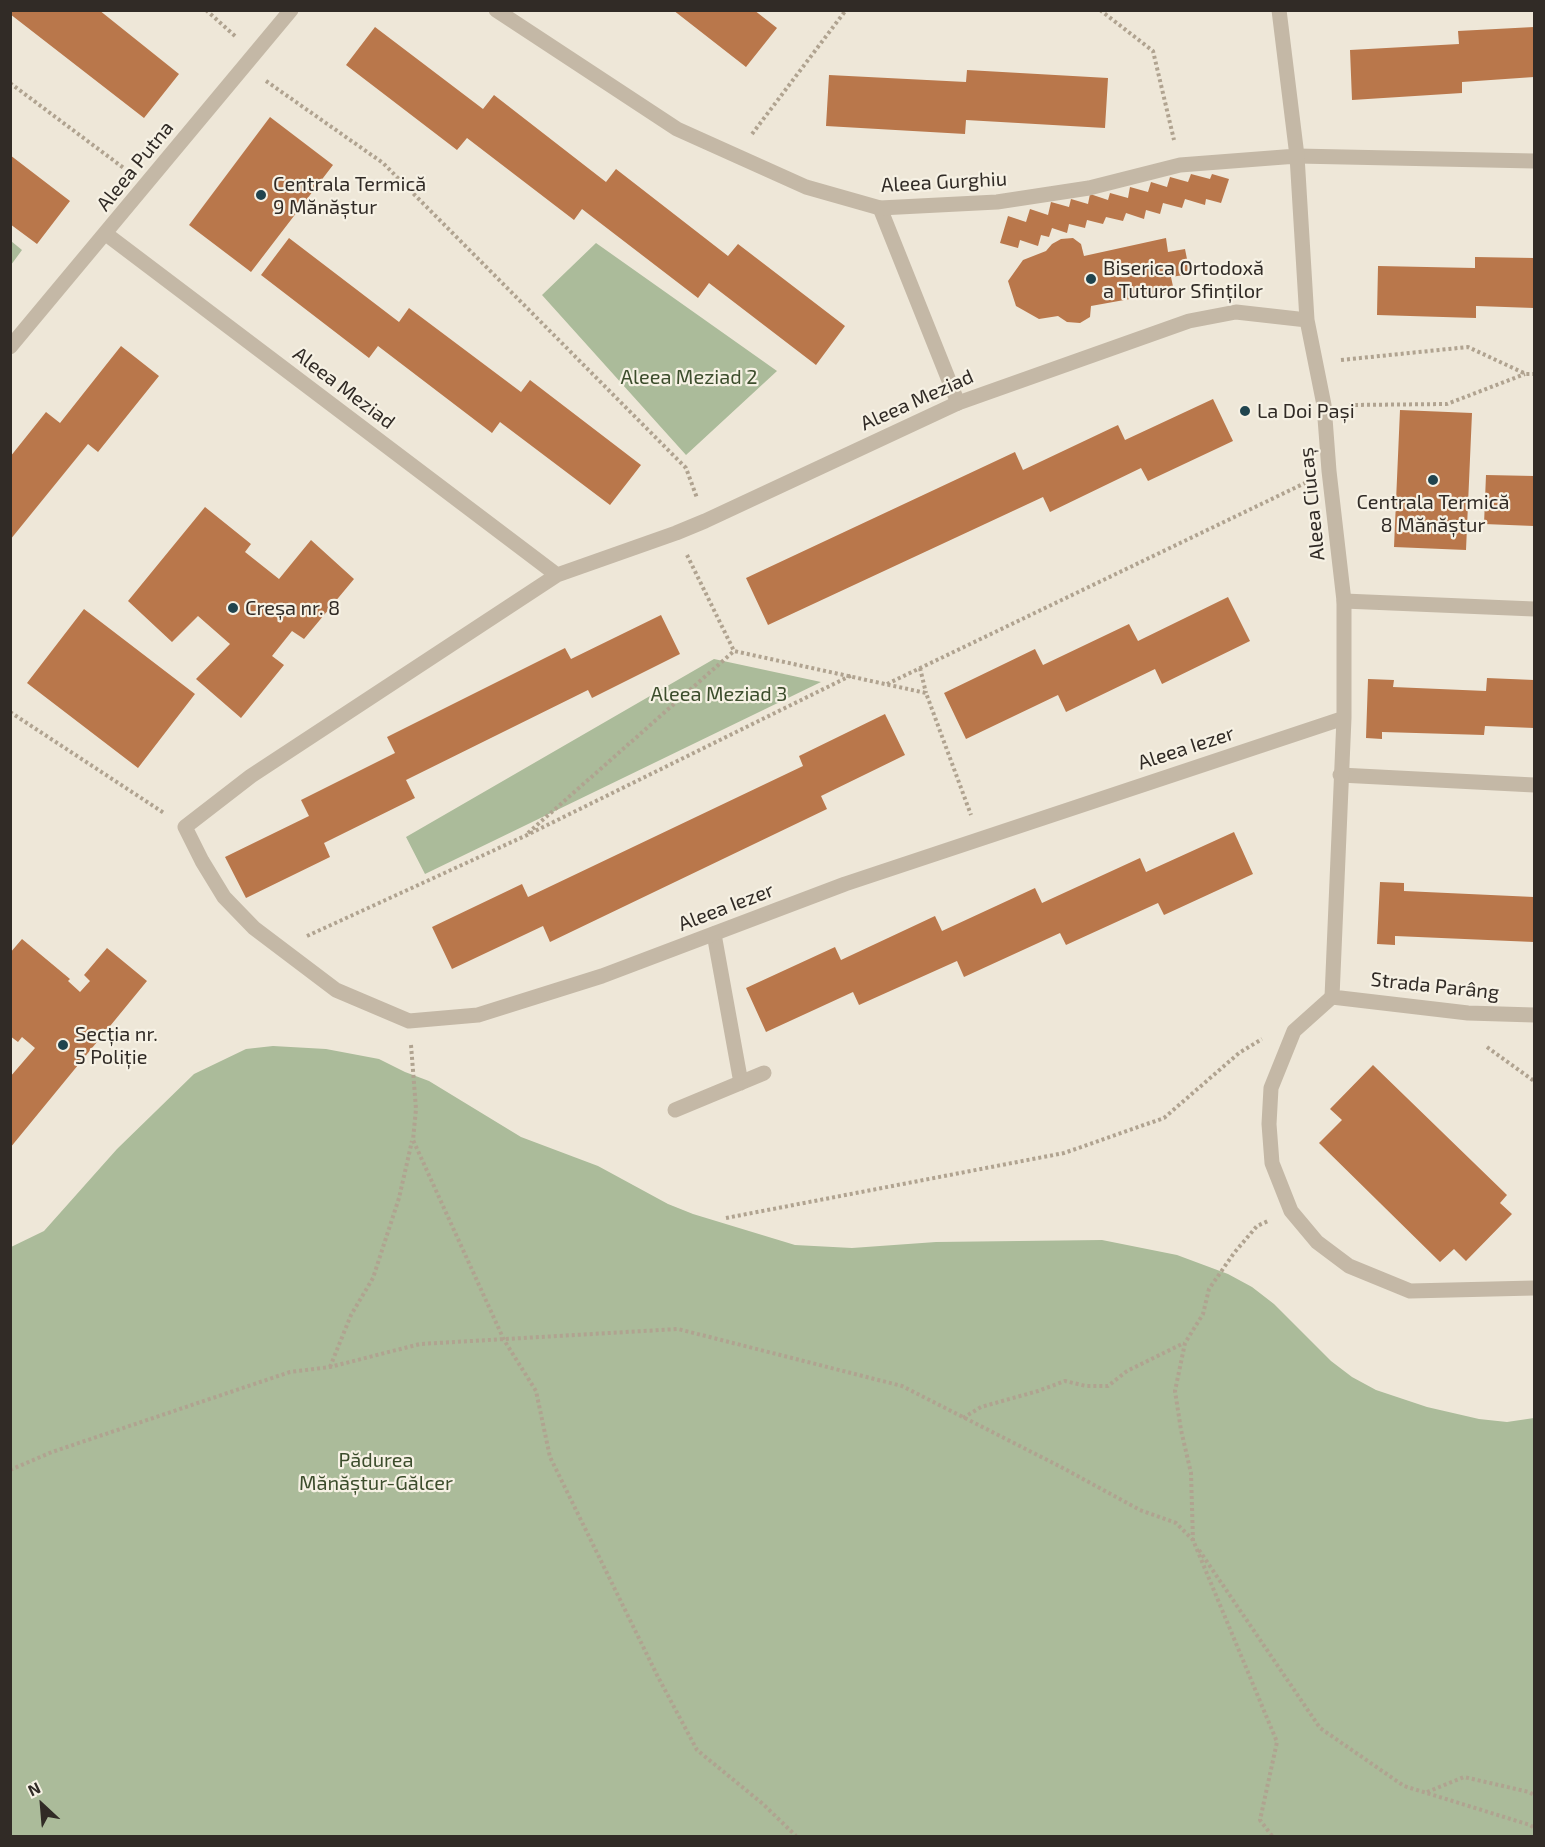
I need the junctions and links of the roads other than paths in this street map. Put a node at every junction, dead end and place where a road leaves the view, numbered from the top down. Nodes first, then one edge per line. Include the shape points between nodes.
1 (291, 10) edge
2 (496, 10) edge
3 (1279, 10) edge
4 (1297, 156) junction
5 (1534, 161) edge
6 (880, 208) junction
7 (106, 234) junction
8 (1306, 320) junction
9 (10, 347) edge
10 (958, 403) junction
11 (557, 575) junction
12 (1344, 601) junction
13 (1534, 609) edge
14 (1344, 718) junction
15 (1340, 775) junction
16 (1534, 785) edge
17 (185, 826) joint
18 (714, 934) junction
19 (1332, 997) junction
20 (1534, 1015) edge
21 (764, 1073) dead end
22 (741, 1083) junction
23 (675, 1110) dead end
24 (1534, 1288) edge

1 - 7 street, Aleea Putna
2 - 6 street, Aleea Gurghiu via 677,129 806,187
3 - 4 street, Aleea Ciucaș
4 - 5 street, Aleea Gurghiu
4 - 6 street, Aleea Gurghiu via 1180,165 1089,188 997,202
4 - 8 street, Aleea Ciucaș
6 - 10 street
7 - 9 street, Aleea Putna
7 - 11 street, Aleea Meziad
8 - 10 street, Aleea Meziad via 1236,312 1189,321
8 - 12 street, Aleea Ciucaș via 1324,405
10 - 11 street, Aleea Meziad via 705,521
11 - 17 street, Aleea Meziad via 252,776
12 - 13 street
12 - 14 street, Aleea Ciucaș
14 - 15 street, Aleea Ciucaș
14 - 18 street, Aleea Iezer via 979,838
15 - 16 street
15 - 19 street, Aleea Ciucaș
17 - 18 street, Aleea Iezer via 224,897 254,928 336,990 409,1022 478,1016
18 - 22 street
19 - 20 street, Strada Parâng via 1468,1013
19 - 24 street via 1294,1031 1271,1088 1272,1163 1291,1211 1317,1242 1349,1266 1410,1291
21 - 22 street
22 - 23 street

